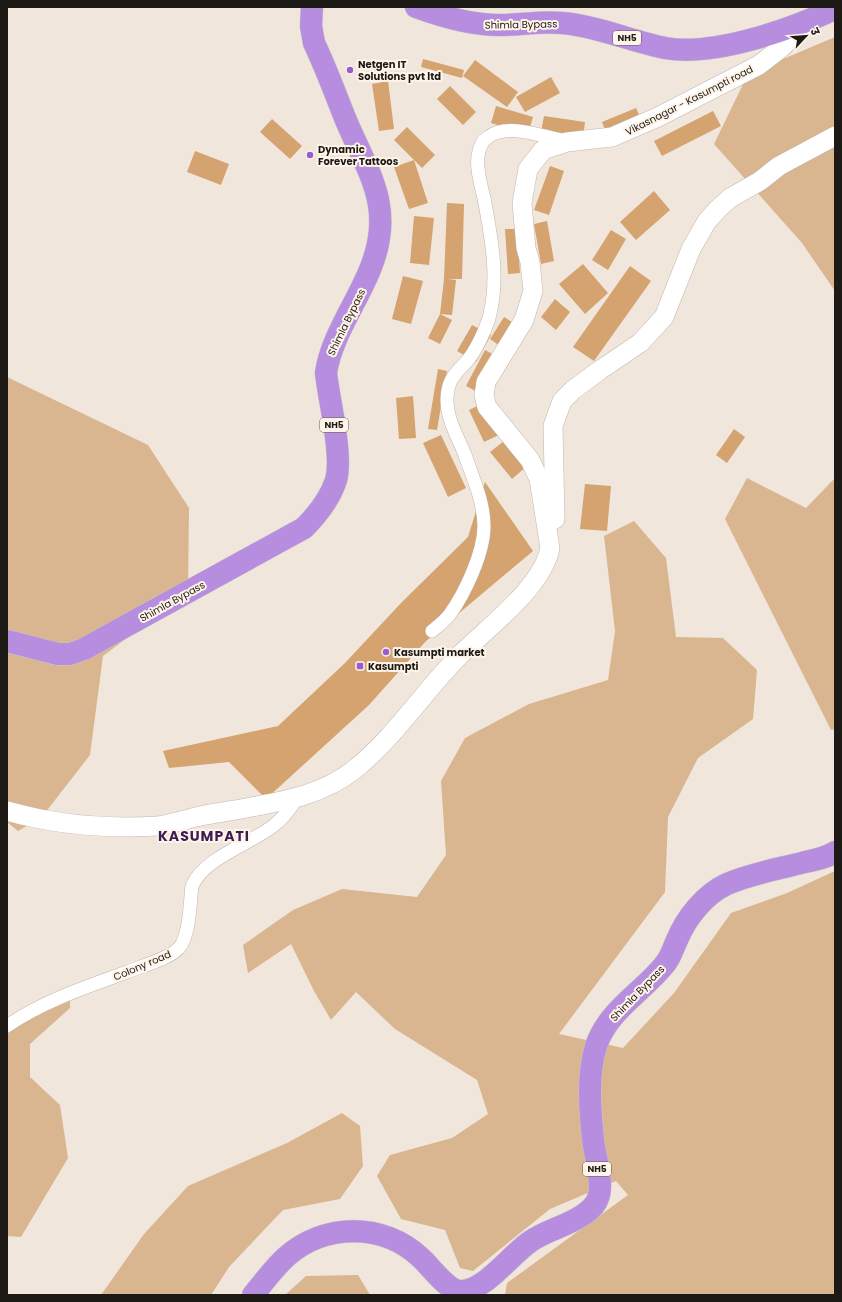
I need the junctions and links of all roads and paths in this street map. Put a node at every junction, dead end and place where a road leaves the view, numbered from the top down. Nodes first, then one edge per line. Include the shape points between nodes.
1 (312, 7) edge
2 (416, 7) edge
3 (835, 9) edge
4 (809, 21) junction
5 (835, 136) edge
6 (567, 142) junction
7 (550, 548) junction
8 (432, 631) dead end
9 (7, 642) edge
10 (297, 798) junction
11 (7, 812) edge
12 (835, 852) edge
13 (7, 1026) edge
14 (253, 1295) edge

1 - 9 highway, Shimla Bypass / NH5 via 310,26 314,43 376,186 381,217 378,249 328,359 326,373 338,459 336,479 329,495 321,511 304,528 84,649 70,654 58,654
2 - 4 highway, Shimla Bypass / NH5 via 457,21 497,25 564,23 666,48 681,49 713,48
3 - 4 highway, Shimla Bypass / NH5
4 - 6 street, Vikasnagar - Kasumpti road via 759,65 658,117 612,137
5 - 7 street via 779,166 760,181 730,198 718,209 706,221 691,248 664,317 640,343 573,390 562,401 552,426 555,529
6 - 7 street, Vikasnagar - Kasumpti road via 543,150 528,169 522,203 533,291 524,320 486,382 484,395 487,407 535,469 539,479
6 - 8 street via 513,130 488,137 480,146 478,173 490,230 494,292 485,329 468,360 452,377 447,400 450,420 479,495 484,527 475,568 449,615
7 - 10 street, Vikasnagar - Kasumpti road via 542,569 519,598 459,656 355,769 322,790
10 - 11 street, Vikasnagar - Kasumpti road via 158,826 92,827
10 - 13 street, Colony road via 286,814 273,826 211,864 195,878 186,934 179,948 144,965 63,996
12 - 14 highway, Shimla Bypass / NH5 via 814,860 749,875 710,894 686,924 668,961 654,978 620,1008 605,1028 592,1062 590,1103 599,1198 585,1214 532,1240 485,1281 465,1291 452,1288 419,1256 385,1236 348,1230 321,1236 302,1245 270,1273

